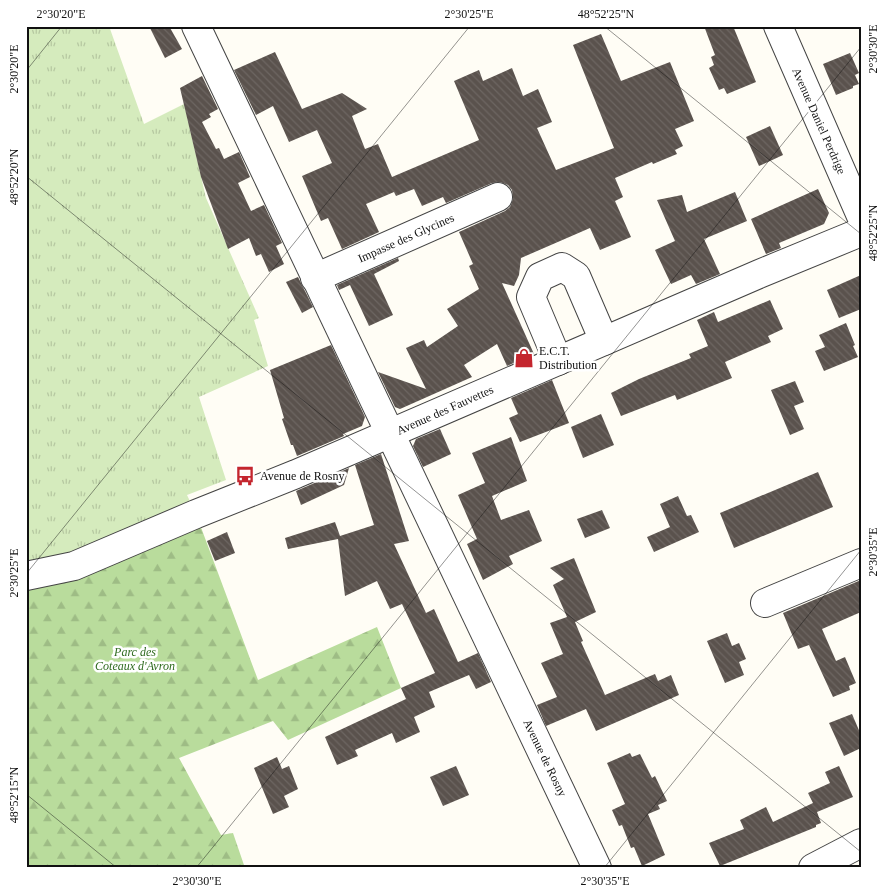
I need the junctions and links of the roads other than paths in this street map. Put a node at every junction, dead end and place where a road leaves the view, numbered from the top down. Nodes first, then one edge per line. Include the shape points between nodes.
1 (196, 26) edge
2 (778, 26) edge
3 (498, 197) dead end
4 (861, 216) edge
5 (861, 232) edge
6 (314, 278) junction
7 (604, 341) junction
8 (558, 361) junction
9 (391, 434) junction
10 (861, 563) edge
11 (26, 576) edge
12 (765, 603) dead end
13 (861, 843) edge
14 (597, 868) edge
15 (813, 868) edge

1 - 6 street, Avenue de Rosny
2 - 4 street, Avenue Daniel Perdrige
3 - 6 street, Impasse des Glycines
5 - 7 street, Avenue des Fauvettes
6 - 9 street, Avenue de Rosny
7 - 8 street, Avenue des Fauvettes
7 - 8 street via 576,276 562,267 540,277 531,297
8 - 9 street, Avenue des Fauvettes
9 - 11 street, Avenue des Fauvettes via 74,566
9 - 14 street, Avenue de Rosny
10 - 12 street
13 - 15 street

